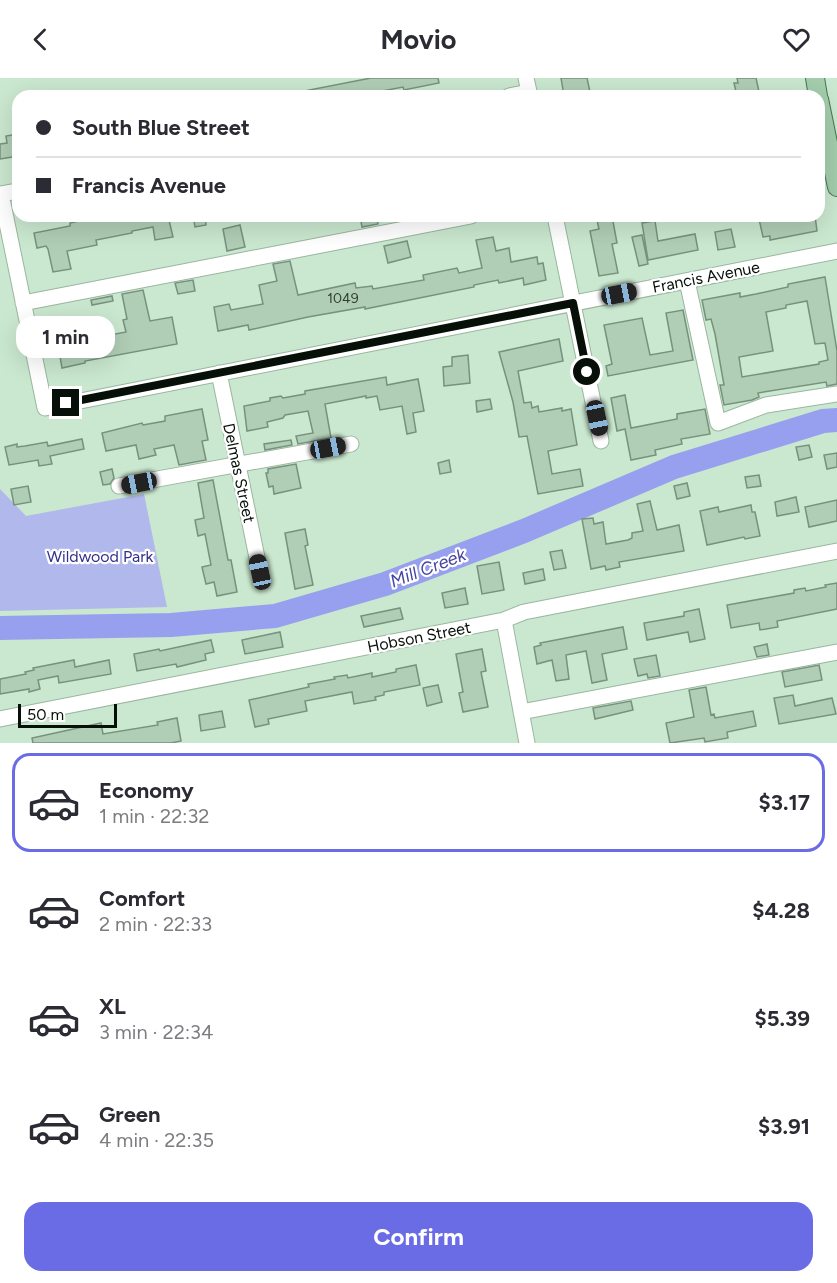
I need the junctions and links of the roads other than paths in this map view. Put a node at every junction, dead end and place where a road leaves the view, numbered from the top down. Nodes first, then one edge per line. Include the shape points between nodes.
1 (825, 127) edge
2 (837, 187) edge
3 (1, 194) edge
4 (440, 222) edge
5 (556, 222) edge
6 (837, 251) edge
7 (687, 281) junction
8 (23, 303) junction
9 (573, 303) junction
10 (219, 373) junction
11 (837, 394) edge
12 (601, 441) dead end
13 (351, 444) dead end
14 (238, 464) junction
15 (119, 486) dead end
16 (837, 551) edge
17 (260, 572) dead end
18 (504, 620) junction
19 (837, 652) edge
20 (521, 712) junction
21 (0, 719) edge
22 (527, 743) edge

1 - 2 main road
3 - 8 street
4 - 8 street
5 - 9 street
6 - 7 street, Francis Avenue
7 - 9 street, Francis Avenue
7 - 11 street via 718,423 766,405
8 - 10 street, Francis Avenue via 45,408
9 - 10 street, Francis Avenue
9 - 12 street
10 - 14 street, Delmas Street
13 - 14 street
14 - 15 street
14 - 17 street, Delmas Street
16 - 18 street, Hobson Street via 524,612
18 - 20 street
18 - 21 street, Hobson Street
19 - 20 street
20 - 22 street

